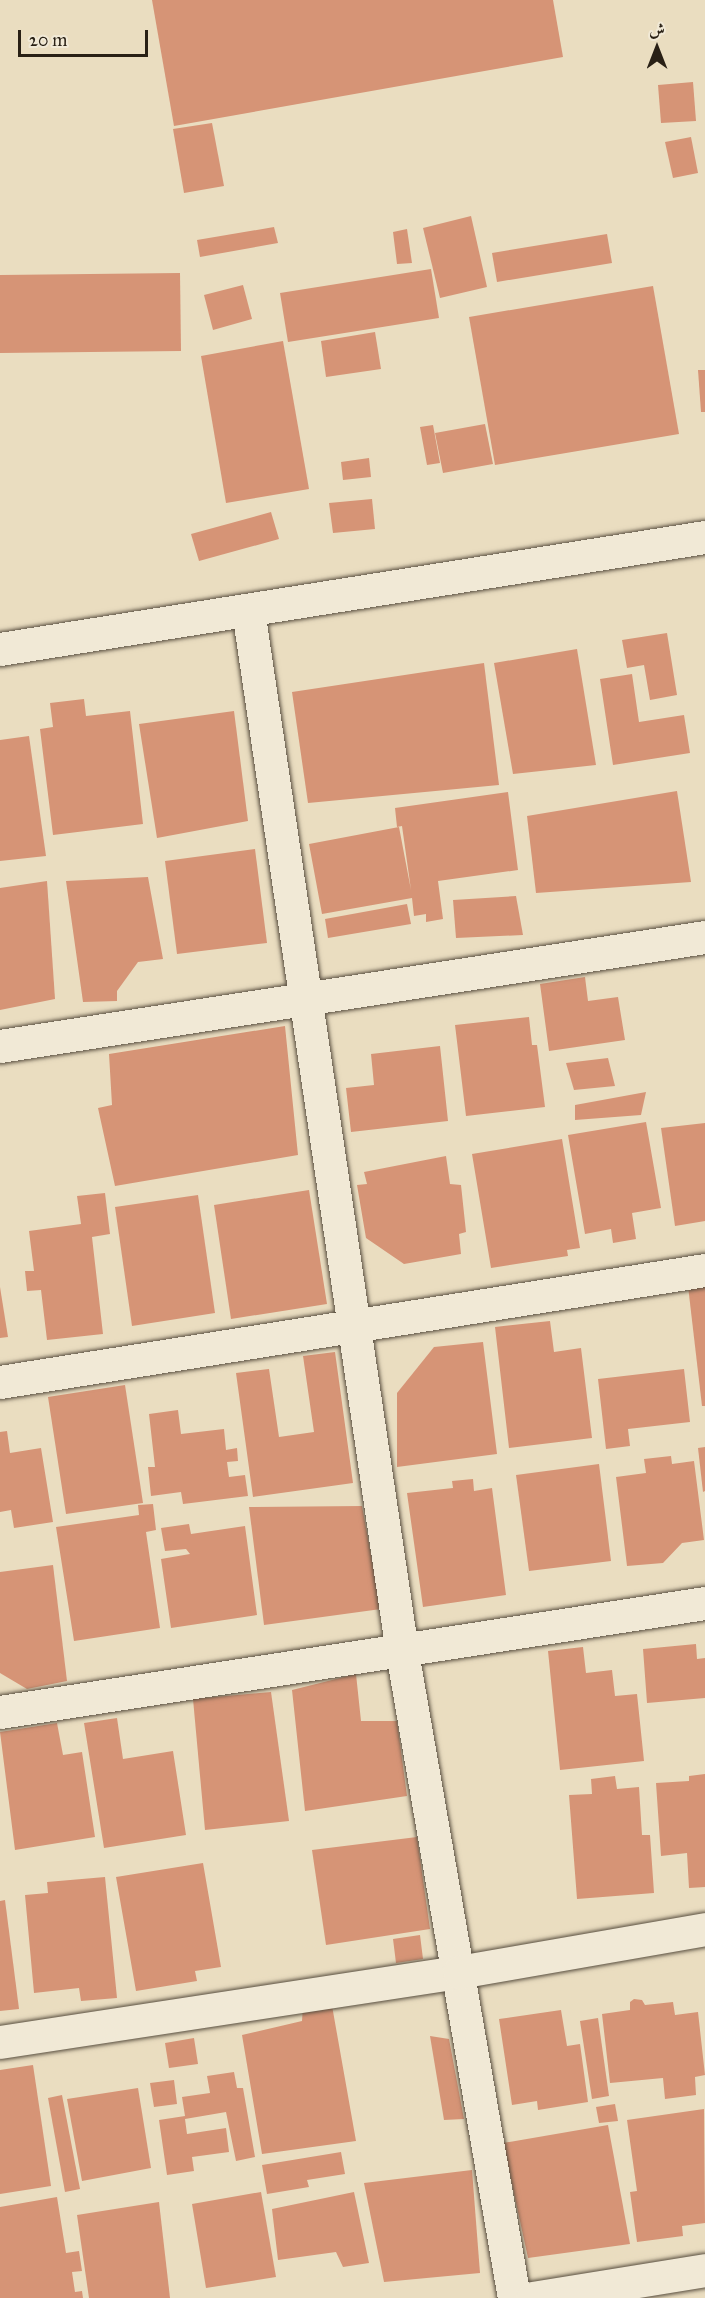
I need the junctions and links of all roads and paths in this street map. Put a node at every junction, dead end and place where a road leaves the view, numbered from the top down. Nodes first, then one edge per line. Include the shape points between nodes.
1 (705, 537) edge
2 (248, 610) junction
3 (0, 649) edge
4 (705, 937) edge
5 (304, 997) junction
6 (0, 1046) edge
7 (705, 1270) edge
8 (355, 1324) junction
9 (0, 1382) edge
10 (705, 1603) edge
11 (402, 1652) junction
12 (0, 1712) edge
13 (705, 1929) edge
14 (459, 1972) junction
15 (0, 2042) edge
16 (705, 2270) edge
17 (514, 2298) edge
18 (533, 2298) edge

1 - 2 street
2 - 3 street
2 - 5 street
4 - 5 street
5 - 6 street
5 - 8 street
7 - 8 street
8 - 9 street
8 - 11 street
10 - 11 street
11 - 12 street
11 - 14 street
13 - 14 street
14 - 15 street
14 - 17 street
16 - 18 street

